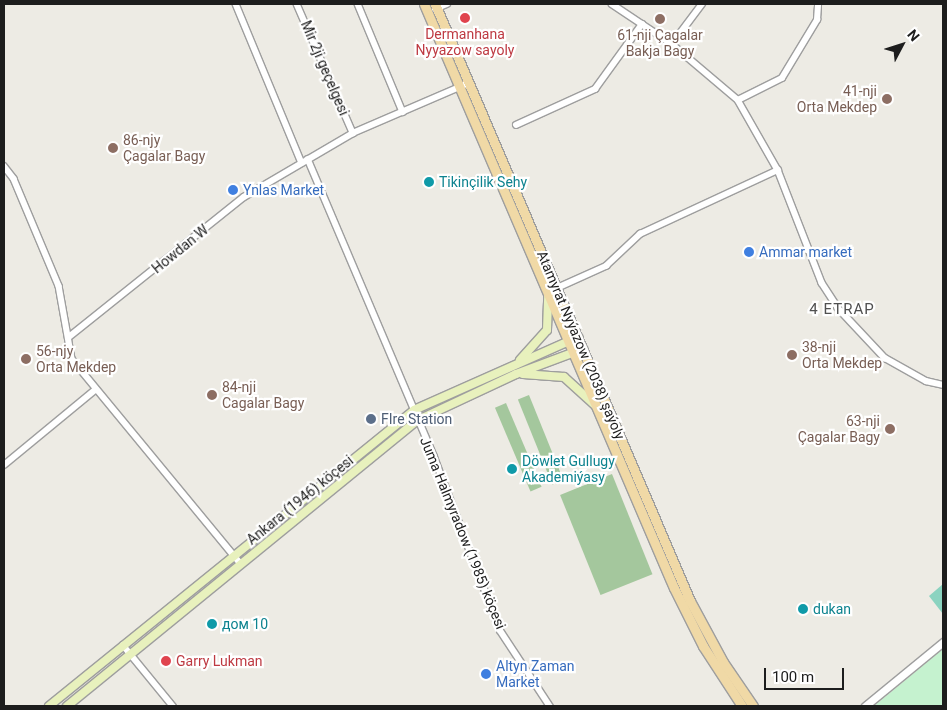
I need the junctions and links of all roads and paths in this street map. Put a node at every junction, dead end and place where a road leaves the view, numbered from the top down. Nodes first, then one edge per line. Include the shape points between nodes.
1 (236, 4) edge
2 (298, 4) edge
3 (358, 4) edge
4 (446, 4) edge
5 (612, 4) edge
6 (702, 4) edge
7 (818, 4) edge
8 (436, 6) edge
9 (426, 8) edge
10 (642, 24) junction
11 (672, 44) junction
12 (465, 84) junction
13 (738, 100) junction
14 (403, 112) junction
15 (516, 125) dead end
16 (352, 133) junction
17 (308, 159) junction
18 (302, 163) junction
19 (4, 166) edge
20 (778, 170) junction
21 (557, 288) junction
22 (548, 293) junction
23 (69, 337) junction
24 (578, 337) junction
25 (568, 342) junction
26 (583, 349) junction
27 (574, 353) junction
28 (514, 370) junction
29 (943, 385) edge
30 (96, 390) junction
31 (596, 407) junction
32 (414, 410) junction
33 (418, 420) junction
34 (4, 465) edge
35 (233, 555) junction
36 (240, 563) junction
37 (943, 642) edge
38 (123, 645) junction
39 (130, 654) junction
40 (548, 705) edge
41 (49, 706) edge
42 (66, 706) edge
43 (173, 706) edge
44 (742, 706) edge
45 (753, 706) edge
46 (865, 706) edge

1 - 18 street
2 - 16 street, Mir 2ji geçelgesi
3 - 14 street
4 - 8 street
5 - 10 street
6 - 11 street
7 - 13 street via 817,20 782,78
8 - 9 street
8 - 12 main road, Atamyrat Nyýazow (2038) şaýoly
9 - 12 main road, Atamyrat Nyýazow (2038) şaýoly
10 - 11 street
10 - 15 street via 595,88
11 - 13 street
12 - 14 street, Howdan W
12 - 21 main road, Atamyrat Nyýazow (2038) şaýoly
12 - 22 main road, Atamyrat Nyýazow (2038) şaýoly
13 - 20 street
14 - 16 street, Howdan W
16 - 17 street, Howdan W
17 - 18 street, Howdan W
17 - 32 street, Juma Halmyradow (1985) köçesi
18 - 23 street, Howdan W via 244,196
19 - 23 street via 14,179 54,272
20 - 21 street via 640,234 606,266
20 - 29 street via 822,283 838,308 885,358 926,381
21 - 24 main road, Atamyrat Nyýazow (2038) şaýoly
22 - 25 main road, Atamyrat Nyýazow (2038) şaýoly
22 - 28 main road via 547,330
23 - 30 street via 72,359
24 - 25 main road, Ankara (1946) köçesi
24 - 26 main road, Atamyrat Nyýazow (2038) şaýoly
25 - 27 main road, Atamyrat Nyýazow (2038) şaýoly
25 - 28 main road, Ankara (1946) köçesi
26 - 27 main road, Ankara (1946) köçesi
26 - 45 main road, Atamyrat Nyýazow (2038) şaýoly via 699,621
27 - 28 main road, Ankara (1946) köçesi
27 - 31 main road, Atamyrat Nyýazow (2038) şaýoly
28 - 31 main road via 564,377
28 - 32 main road, Ankara (1946) köçesi
28 - 33 main road, Ankara (1946) köçesi
30 - 34 street
30 - 35 street
31 - 44 main road, Atamyrat Nyýazow (2038) şaýoly via 692,625
32 - 33 street, Juma Halmyradow (1985) köçesi
32 - 35 main road, Ankara (1946) köçesi
33 - 36 main road, Ankara (1946) köçesi
33 - 40 street, Juma Halmyradow (1985) köçesi via 500,630
35 - 36 street
35 - 38 main road, Ankara (1946) köçesi
36 - 39 main road, Ankara (1946) köçesi
37 - 46 street
38 - 39 street
38 - 41 main road, Ankara (1946) köçesi
39 - 42 main road, Ankara (1946) köçesi
39 - 43 street

